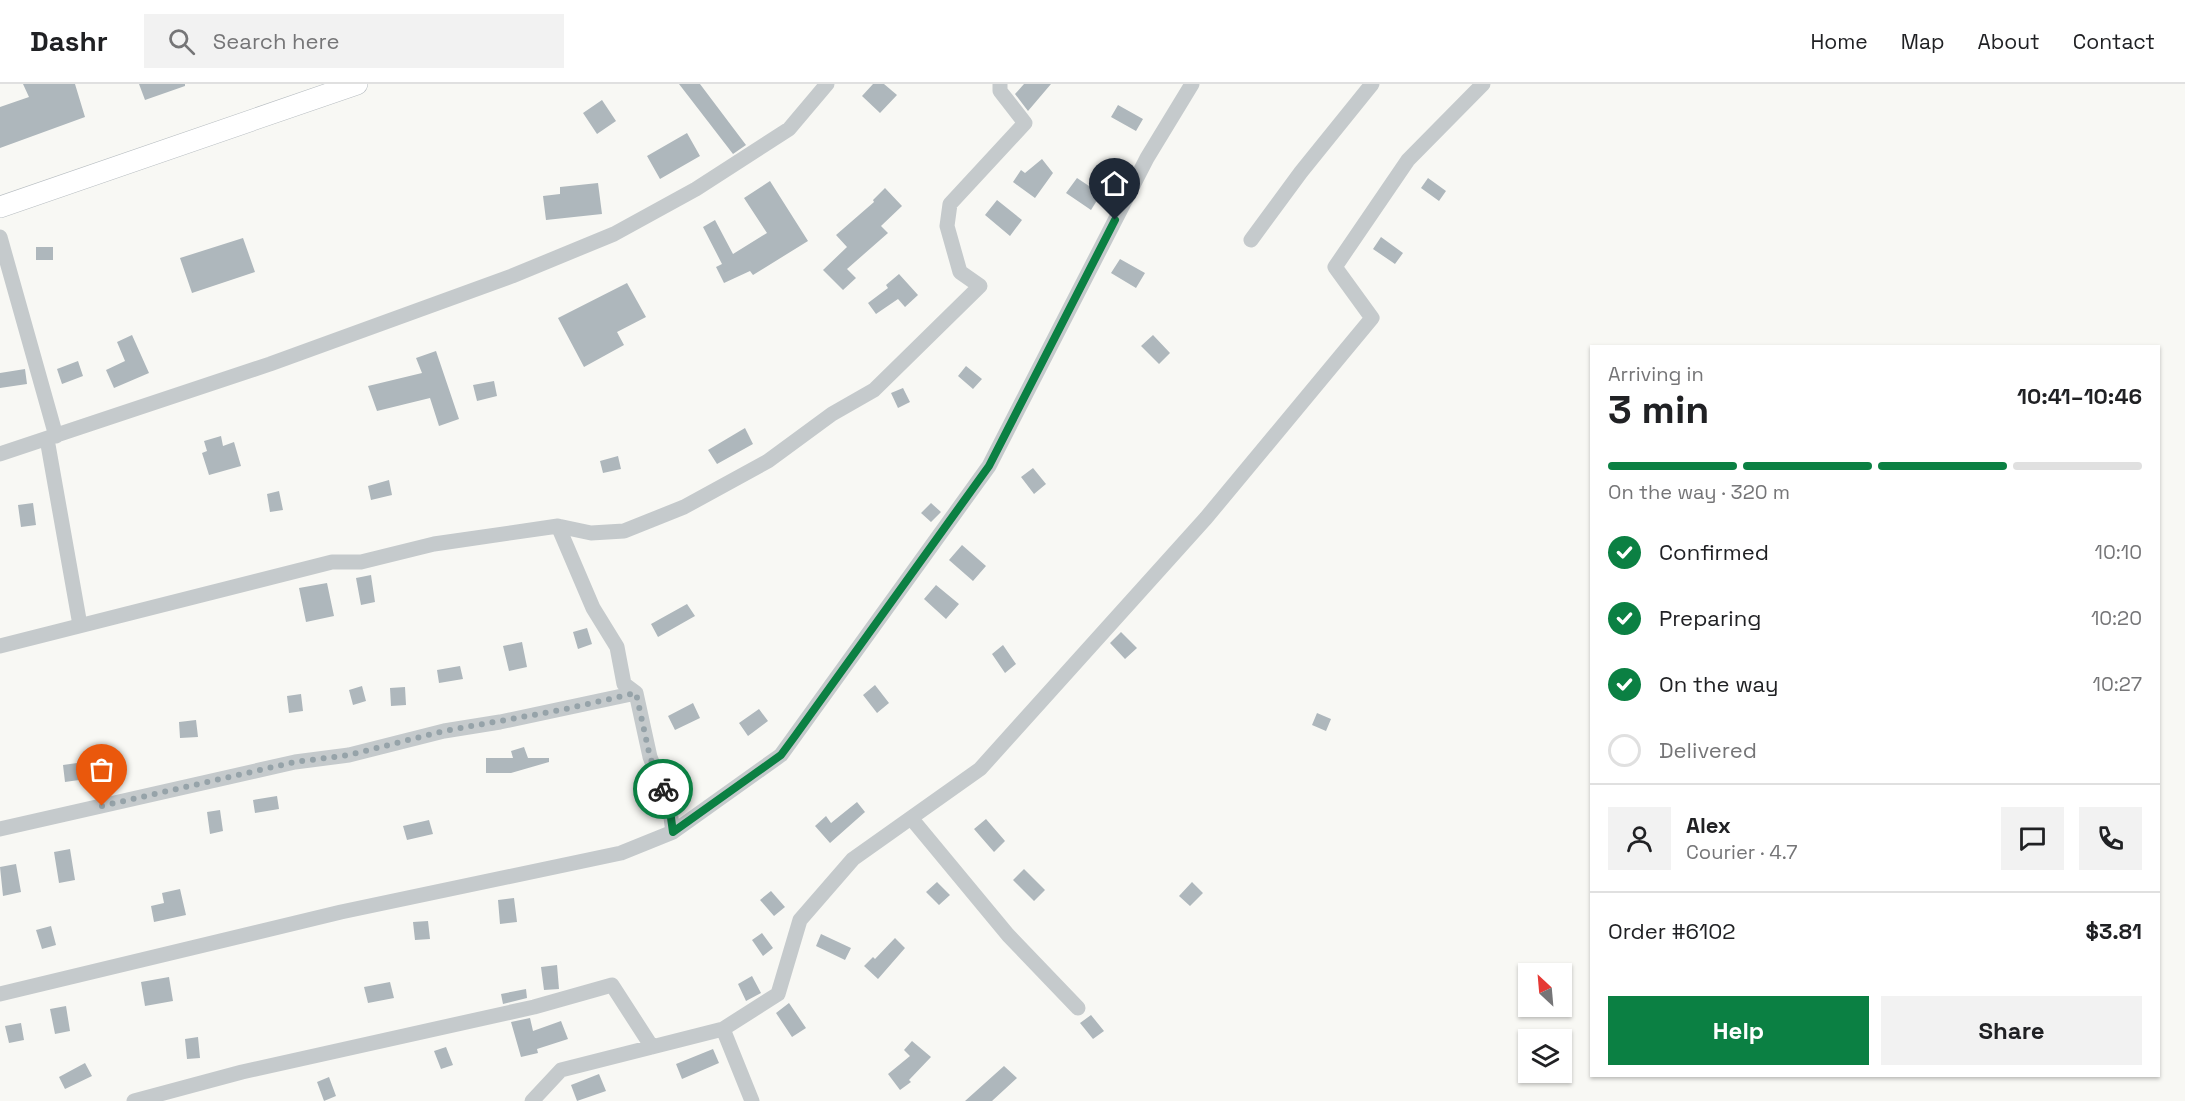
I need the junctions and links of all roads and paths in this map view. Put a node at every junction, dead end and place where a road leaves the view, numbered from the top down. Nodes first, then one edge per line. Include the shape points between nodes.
1 (357, 84) edge
2 (827, 84) edge
3 (1000, 84) edge
4 (1192, 84) edge
5 (1372, 84) edge
6 (1483, 84) edge
7 (0, 207) edge
8 (0, 237) edge
9 (1251, 240) dead end
10 (52, 437) junction
11 (0, 454) edge
12 (558, 526) junction
13 (80, 625) junction
14 (0, 646) edge
15 (636, 693) junction
16 (911, 818) junction
17 (0, 829) edge
18 (673, 832) junction
19 (0, 994) edge
20 (1078, 1008) dead end
21 (723, 1029) junction
22 (652, 1047) junction
23 (134, 1101) edge
24 (532, 1101) edge
25 (752, 1101) edge

1 - 7 main road
2 - 10 street via 789,129 696,189 614,234 512,276 270,364
3 - 12 street via 1000,91 1025,123 950,204 947,226 960,272 981,286 874,390 831,414 768,461 684,507 624,531 591,533
4 - 18 street via 1147,158 989,466 781,755
5 - 9 street
6 - 16 street via 1408,160 1335,267 1372,318 1206,518 980,769
8 - 10 street
10 - 11 street
10 - 13 street
12 - 13 street via 434,544 361,562 332,562
12 - 15 street via 593,608 617,647 624,684
13 - 14 street
15 - 17 street via 444,731 349,755 295,762
15 - 18 street via 650,757 669,804
16 - 20 street via 1008,935
16 - 21 street via 853,859 800,920 778,994
18 - 19 street via 621,853 341,912
21 - 22 street
21 - 25 street
22 - 23 street via 612,985
22 - 24 street via 561,1070

